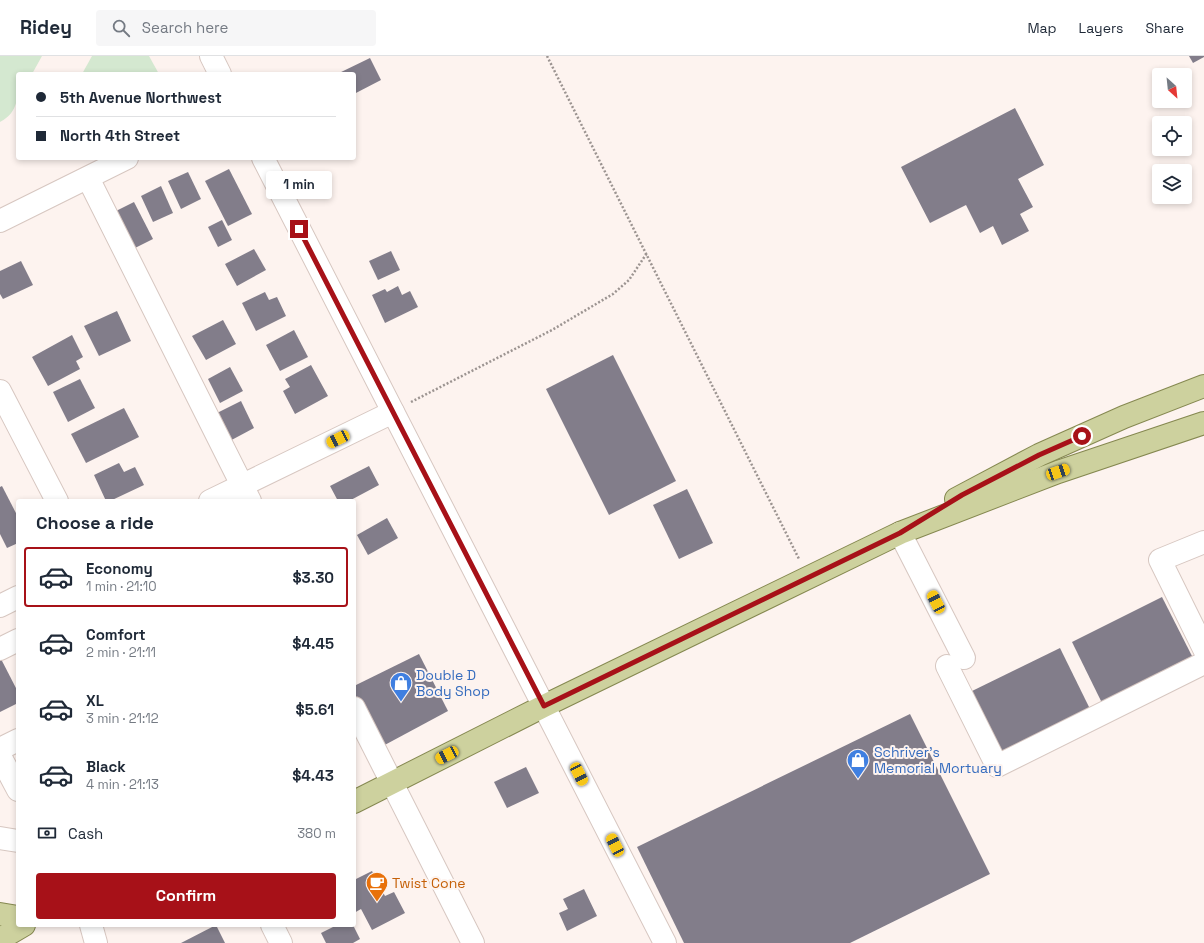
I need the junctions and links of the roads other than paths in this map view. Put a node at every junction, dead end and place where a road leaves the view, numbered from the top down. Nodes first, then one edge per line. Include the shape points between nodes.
1 (211, 56) edge
2 (219, 72) edge
3 (123, 160) edge
4 (264, 160) edge
5 (88, 178) junction
6 (0, 221) edge
7 (1204, 386) edge
8 (0, 391) edge
9 (393, 412) junction
10 (1204, 423) edge
11 (246, 493) edge
12 (56, 499) edge
13 (219, 499) edge
14 (900, 533) junction
15 (1204, 542) edge
16 (16, 598) edge
17 (0, 606) edge
18 (16, 641) edge
19 (0, 649) edge
20 (1204, 649) edge
21 (1204, 663) edge
22 (544, 706) junction
23 (356, 712) edge
24 (16, 741) edge
25 (0, 749) edge
26 (0, 756) edge
27 (392, 783) junction
28 (16, 786) edge
29 (356, 801) edge
30 (0, 838) edge
31 (16, 841) edge
32 (0, 914) edge
33 (16, 917) edge
34 (21, 927) edge
35 (92, 927) edge
36 (273, 927) edge
37 (0, 939) edge
38 (96, 943) edge
39 (281, 943) edge
40 (473, 943) edge
41 (665, 943) edge

1 - 2 street
3 - 5 street
4 - 9 street
5 - 6 street
5 - 11 street
7 - 14 main road via 1124,417 1039,455 962,495
8 - 12 street
9 - 11 street
9 - 22 street
10 - 14 main road via 1058,472
11 - 13 street
14 - 21 street via 997,766
14 - 22 main road
15 - 20 street via 1160,560
16 - 17 street
18 - 19 street
22 - 27 main road
22 - 41 street
23 - 27 street
24 - 25 street
26 - 28 street
27 - 29 main road
27 - 40 street
30 - 31 street
32 - 33 main road
34 - 37 main road
35 - 38 street
36 - 39 street

